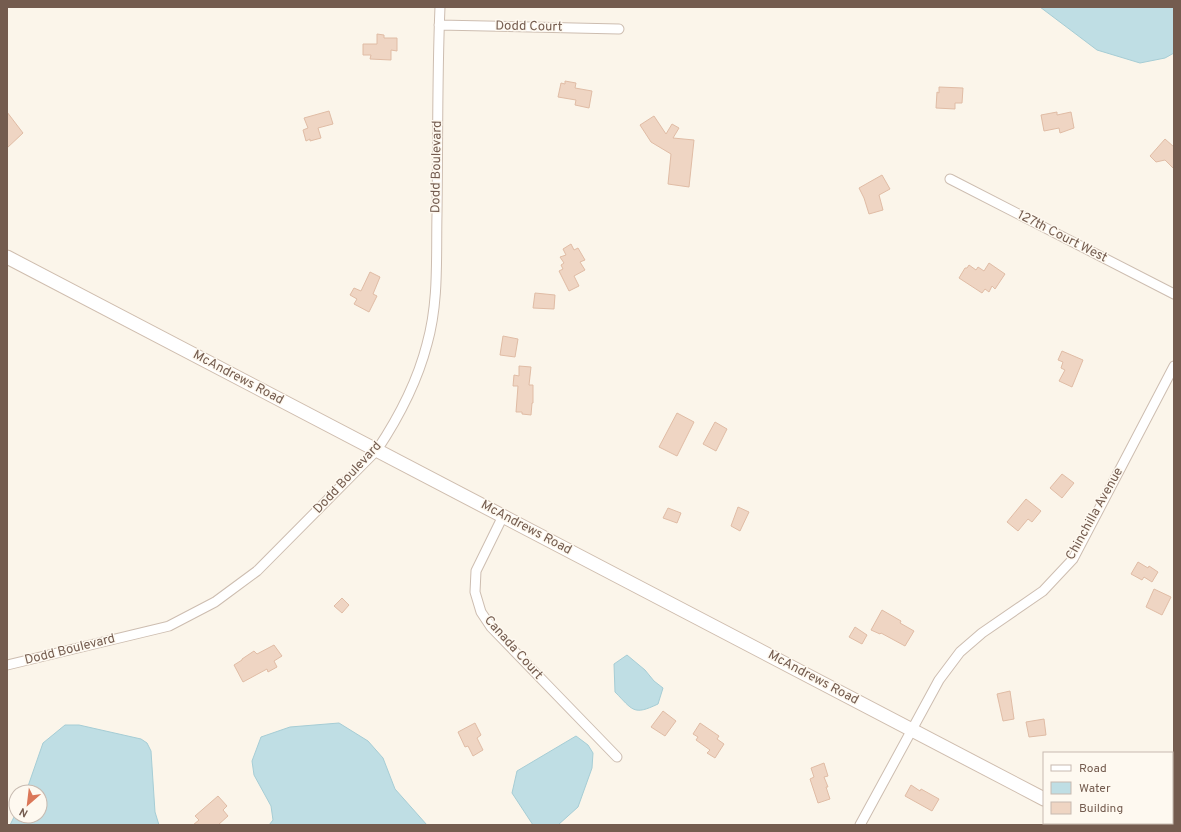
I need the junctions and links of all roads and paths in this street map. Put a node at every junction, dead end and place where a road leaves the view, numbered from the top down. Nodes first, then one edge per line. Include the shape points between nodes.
1 (440, 7) edge
2 (439, 25) junction
3 (618, 29) dead end
4 (950, 179) dead end
5 (7, 257) edge
6 (1174, 294) edge
7 (1174, 366) edge
8 (377, 450) junction
9 (503, 516) junction
10 (7, 665) edge
11 (913, 730) junction
12 (617, 757) dead end
13 (1043, 798) edge
14 (860, 825) edge

1 - 2 street, Dodd Boulevard
2 - 3 street, Dodd Court
2 - 8 street, Dodd Boulevard via 434,308 428,342 417,377 392,428
4 - 6 street, 127th Court West
5 - 8 main road, McAndrews Road
7 - 11 street, Chinchilla Avenue via 1073,559 1043,591 982,633 960,652 939,680
8 - 9 main road, McAndrews Road
8 - 10 street, Dodd Boulevard via 257,571 215,602 169,626
9 - 11 main road, McAndrews Road
9 - 12 street, Canada Court via 476,571 476,592 481,612 492,627
11 - 13 main road, McAndrews Road
11 - 14 street, Chinchilla Avenue

